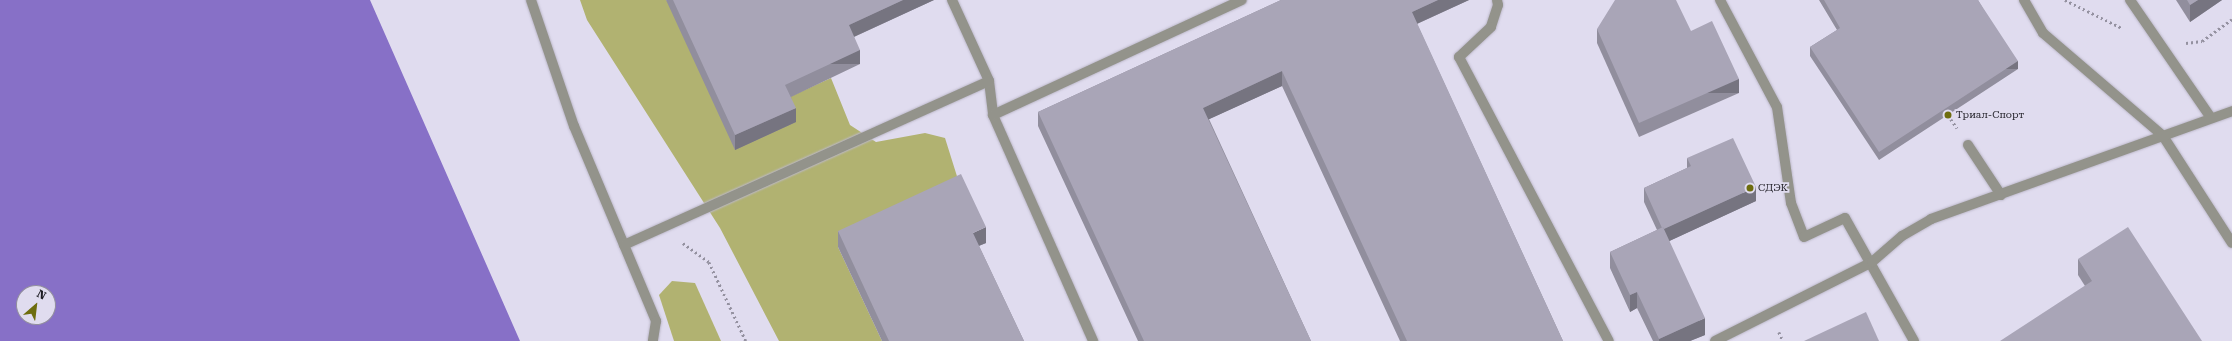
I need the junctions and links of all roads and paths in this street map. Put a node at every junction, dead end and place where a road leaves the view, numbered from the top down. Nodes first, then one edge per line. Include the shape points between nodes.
1 (532, 0) edge
2 (952, 0) edge
3 (1242, 0) edge
4 (1720, 0) edge
5 (2024, 0) edge
6 (2130, 0) edge
7 (1500, 2) edge
8 (2232, 19) edge
9 (2202, 41) dead end
10 (990, 81) junction
11 (2232, 111) edge
12 (993, 115) junction
13 (2211, 118) junction
14 (2163, 136) junction
15 (1968, 144) dead end
16 (2001, 195) junction
17 (663, 228) junction
18 (2232, 243) edge
19 (624, 245) junction
20 (1872, 262) junction
21 (653, 341) edge
22 (746, 341) edge
23 (1093, 341) edge
24 (1610, 341) edge
25 (1715, 341) edge
26 (1914, 341) edge

1 - 19 lane via 574,126
2 - 10 lane
3 - 12 lane
4 - 20 lane via 1778,107 1791,203 1804,238 1845,218
5 - 14 lane via 2043,33
6 - 13 lane
7 - 24 lane via 1492,27 1459,57
8 - 9 path
10 - 12 lane
10 - 17 lane
11 - 13 lane
12 - 23 lane
13 - 14 lane
14 - 16 lane
14 - 18 lane
15 - 16 lane
16 - 20 lane via 1931,219 1902,236
17 - 19 lane
17 - 22 path via 709,262
19 - 21 lane via 656,321
20 - 25 lane
20 - 26 lane

